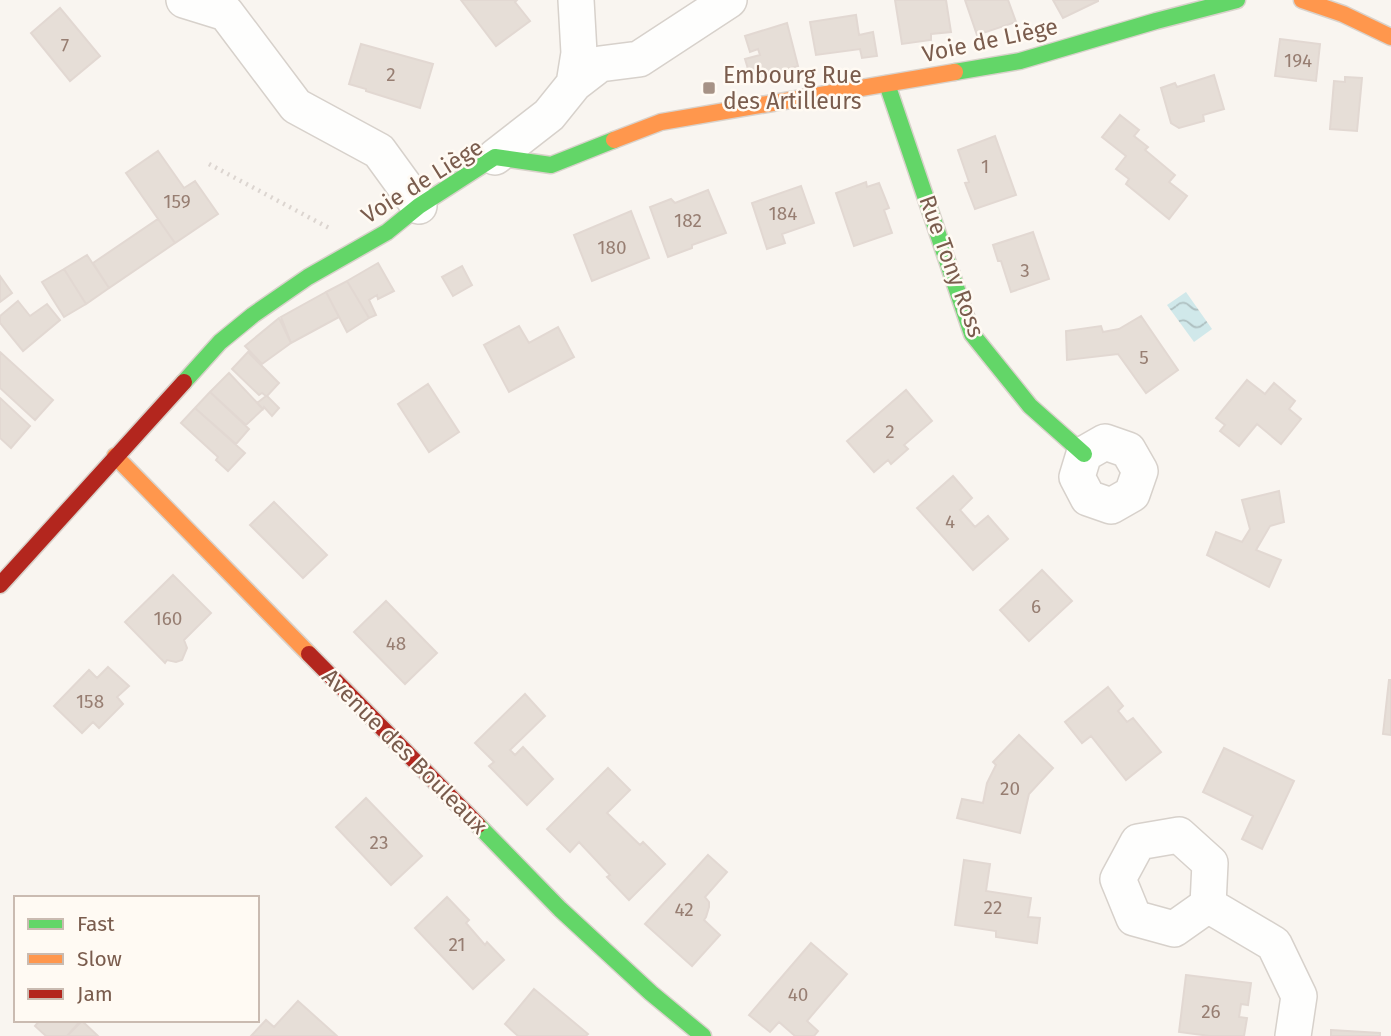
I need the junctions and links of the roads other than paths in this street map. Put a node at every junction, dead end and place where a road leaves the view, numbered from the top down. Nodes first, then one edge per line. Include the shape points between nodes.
1 (184, 0) edge
2 (576, 0) edge
3 (729, 0) edge
4 (1237, 0) edge
5 (1302, 0) edge
6 (1391, 37) edge
7 (574, 83) junction
8 (887, 84) junction
9 (495, 157) junction
10 (419, 206) junction
11 (1084, 454) dead end
12 (116, 456) junction
13 (0, 585) edge
14 (1208, 905) dead end
15 (703, 1036) edge
16 (1293, 1036) edge

1 - 10 street via 226,13 296,106 379,151
2 - 7 street via 579,53
3 - 7 street via 639,59 600,64
4 - 8 street, Voie de Liège via 1020,61
5 - 6 street via 1343,13
7 - 9 street via 549,116
8 - 9 street, Voie de Liège via 661,122 551,165
8 - 11 street, Rue Tony Ross via 972,334 1030,406
9 - 10 street, Voie de Liège
10 - 12 street, Voie de Liège via 387,232 253,314 220,342
12 - 13 street, Voie de Liège
12 - 15 street, Avenue des Bouleaux via 561,909
14 - 16 street via 1274,944 1298,996

